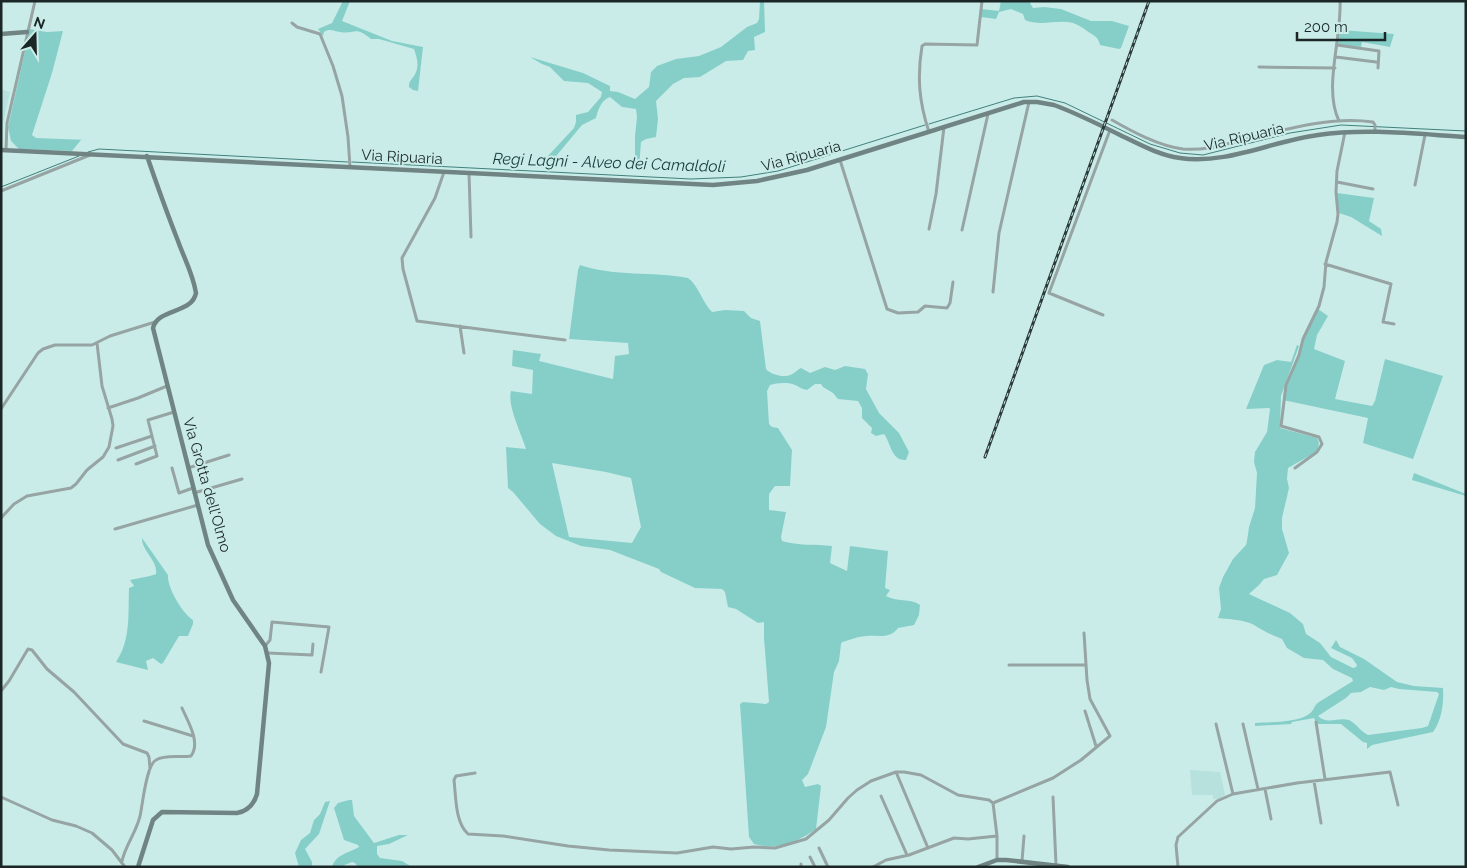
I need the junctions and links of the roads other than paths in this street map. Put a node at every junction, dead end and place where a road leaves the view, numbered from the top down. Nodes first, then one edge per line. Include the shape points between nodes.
1 (34, 1) edge
2 (982, 1) edge
3 (1340, 1) edge
4 (292, 22) dead end
5 (27, 32) junction
6 (1, 34) edge
7 (1337, 46) junction
8 (1336, 57) junction
9 (1376, 62) dead end
10 (1259, 67) dead end
11 (1335, 68) junction
12 (1378, 68) dead end
13 (1029, 102) junction
14 (988, 113) junction
15 (1112, 120) dead end
16 (1339, 121) junction
17 (944, 127) junction
18 (1375, 128) junction
19 (1110, 130) junction
20 (928, 131) junction
21 (1345, 132) junction
22 (1425, 135) junction
23 (1466, 137) edge
24 (3, 150) edge
25 (91, 154) junction
26 (147, 156) junction
27 (840, 159) junction
28 (350, 167) junction
29 (444, 172) junction
30 (469, 173) junction
31 (1337, 182) junction
32 (1415, 185) dead end
33 (1373, 189) dead end
34 (1, 190) edge
35 (929, 229) dead end
36 (962, 230) dead end
37 (471, 237) dead end
38 (1326, 264) junction
39 (953, 282) dead end
40 (993, 292) dead end
41 (1102, 315) dead end
42 (155, 322) junction
43 (1394, 324) dead end
44 (460, 326) junction
45 (565, 340) dead end
46 (97, 343) junction
47 (464, 353) dead end
48 (167, 386) junction
49 (108, 408) junction
50 (1, 409) edge
51 (174, 412) junction
52 (152, 436) junction
53 (154, 446) junction
54 (116, 448) dead end
55 (229, 456) dead end
56 (118, 460) dead end
57 (136, 464) dead end
58 (172, 468) dead end
59 (188, 468) junction
60 (1295, 468) dead end
61 (242, 479) dead end
62 (194, 491) junction
63 (198, 505) junction
64 (1, 518) edge
65 (115, 529) dead end
66 (1084, 633) dead end
67 (313, 644) dead end
68 (265, 646) junction
69 (268, 653) junction
70 (1009, 665) dead end
71 (1086, 665) junction
72 (321, 672) dead end
73 (1, 691) edge
74 (182, 708) dead end
75 (1085, 711) dead end
76 (144, 722) dead end
77 (1316, 722) dead end
78 (1216, 724) dead end
79 (1243, 724) dead end
80 (194, 736) junction
81 (1096, 746) junction
82 (150, 769) junction
83 (896, 772) junction
84 (475, 773) dead end
85 (1326, 779) junction
86 (1314, 781) junction
87 (1265, 789) junction
88 (1258, 790) junction
89 (1233, 794) junction
90 (881, 796) dead end
91 (1, 797) edge
92 (1052, 797) dead end
93 (993, 803) junction
94 (1398, 805) dead end
95 (1271, 819) dead end
96 (1321, 823) dead end
97 (997, 836) junction
98 (1024, 836) dead end
99 (819, 848) dead end
100 (928, 848) junction
101 (907, 855) junction
102 (810, 857) dead end
103 (997, 860) junction
104 (122, 861) junction
105 (1022, 861) junction
106 (1056, 865) junction
107 (125, 867) edge
108 (138, 867) edge
109 (815, 867) edge
110 (828, 867) edge
111 (873, 867) edge
112 (978, 867) edge
113 (1068, 867) edge
114 (1178, 867) edge

1 - 5 street
2 - 20 street via 977,45 937,43 922,46 918,81
3 - 7 street
4 - 28 street via 297,27 320,34 324,42 342,96
5 - 6 street
5 - 24 street
7 - 8 street
7 - 12 street via 1379,51
8 - 9 street
8 - 11 street
10 - 11 street
11 - 16 street via 1332,101
13 - 14 street, Via Ripuaria
13 - 19 street, Via Ripuaria via 1054,105
13 - 40 street via 999,233
14 - 17 street, Via Ripuaria
14 - 36 street
15 - 16 street via 1156,142 1192,149
16 - 18 street via 1370,121
17 - 20 street, Via Ripuaria
17 - 35 street
18 - 21 street, Via Ripuaria
18 - 22 street, Via Ripuaria
19 - 21 street, Via Ripuaria via 1161,154 1201,160 1291,138
19 - 41 street via 1049,293
20 - 27 street, Via Ripuaria
21 - 31 street
22 - 23 street, Via Ripuaria
22 - 32 street
24 - 25 street, Via Ripuaria
25 - 26 street, Via Ripuaria
25 - 34 street
26 - 28 street, Via Ripuaria
26 - 42 street via 186,257 196,293 191,304
27 - 30 street, Via Ripuaria via 784,176 713,185
27 - 39 street via 887,309 898,313 918,312 925,306 947,308
28 - 29 street, Via Ripuaria
29 - 30 street, Via Ripuaria
29 - 44 street via 435,198 402,263 417,321
30 - 37 street
31 - 33 street
31 - 38 street via 1337,222
38 - 43 street via 1391,284 1383,322
38 - 60 street via 1319,306 1286,385 1281,426 1319,437 1322,444 1317,452
42 - 46 street
42 - 48 street, Via Grotta dell'Olmo
44 - 45 street
44 - 47 street
46 - 49 street
46 - 50 street via 55,344 43,349
48 - 49 street
48 - 51 street, Via Grotta dell'Olmo
49 - 64 street via 113,426 109,447 103,457 70,488 27,496
51 - 52 street via 148,420
51 - 59 street, Via Grotta dell'Olmo
52 - 53 street
52 - 54 street
53 - 56 street
53 - 57 street via 157,456
55 - 59 street
58 - 62 street via 179,493
59 - 62 street, Via Grotta dell'Olmo
61 - 62 street
62 - 63 street, Via Grotta dell'Olmo
63 - 65 street
63 - 68 street, Via Grotta dell'Olmo via 208,546 233,600
66 - 71 street
67 - 69 street via 312,655
68 - 69 street, Via Grotta dell'Olmo
68 - 72 street via 270,640 272,622 329,627
69 - 108 street, Via Grotta dell'Olmo via 256,800 248,809 237,813 162,812 154,820
70 - 71 street
71 - 81 street via 1090,698 1110,736
73 - 82 street via 28,649 32,650 123,744 147,753
74 - 80 street
75 - 81 street
76 - 80 street
77 - 85 street
78 - 89 street
79 - 88 street
80 - 82 street via 195,747 191,756 155,760
81 - 93 street via 1053,778
82 - 104 street via 140,818
83 - 84 street via 857,790 829,820 801,841 775,848 703,848 677,853 608,850 468,834 460,820 454,780 456,776
83 - 93 street via 921,775 958,795
83 - 100 street
85 - 86 street
85 - 94 street via 1390,772
86 - 87 street
86 - 96 street
87 - 88 street
87 - 95 street
88 - 89 street
89 - 114 street via 1217,801 1178,837
90 - 101 street
91 - 104 street via 52,820 92,833
92 - 106 street
93 - 97 street
97 - 100 street via 954,838
97 - 103 street
98 - 105 street
99 - 110 street
100 - 101 street
101 - 111 street
102 - 109 street
103 - 105 street
103 - 112 street
104 - 107 street
105 - 106 street
106 - 113 street

